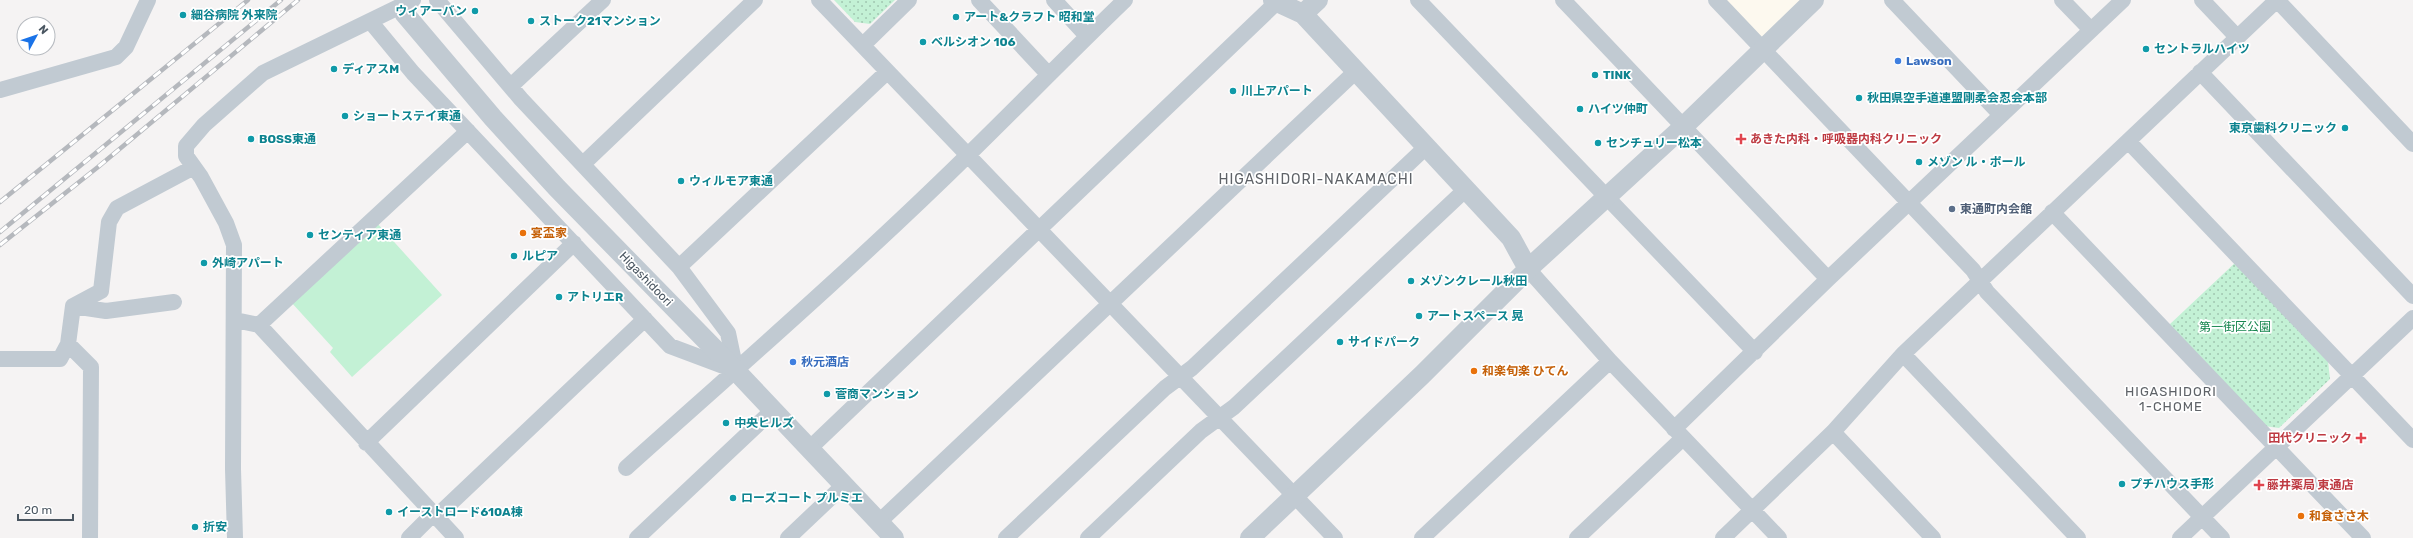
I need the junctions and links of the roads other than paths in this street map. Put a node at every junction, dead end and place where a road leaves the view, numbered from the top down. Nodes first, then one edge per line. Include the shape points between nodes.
1 (148, 0) edge
2 (437, 0) edge
3 (603, 0) edge
4 (755, 0) edge
5 (819, 0) edge
6 (909, 0) edge
7 (979, 0) edge
8 (1054, 0) edge
9 (1125, 0) edge
10 (1318, 0) edge
11 (1418, 0) edge
12 (1564, 0) edge
13 (1716, 0) edge
14 (1814, 0) edge
15 (1892, 0) edge
16 (2062, 0) edge
17 (2123, 0) edge
18 (2202, 0) edge
19 (1274, 1) edge
20 (409, 6) edge
21 (1303, 14) junction
22 (370, 21) junction
23 (2091, 30) junction
24 (1087, 36) junction
25 (2237, 37) junction
26 (862, 45) junction
27 (1762, 48) junction
28 (887, 72) junction
29 (1355, 72) junction
30 (2200, 72) junction
31 (1048, 74) junction
32 (511, 86) junction
33 (0, 90) edge
34 (2001, 114) junction
35 (1683, 127) junction
36 (468, 131) junction
37 (2128, 141) junction
38 (2413, 144) edge
39 (1425, 148) junction
40 (968, 155) junction
41 (583, 164) junction
42 (194, 167) junction
43 (1465, 190) junction
44 (1607, 198) junction
45 (1908, 202) junction
46 (2052, 212) junction
47 (1039, 230) junction
48 (574, 243) junction
49 (679, 267) junction
50 (1528, 269) junction
51 (1828, 279) junction
52 (1980, 281) junction
53 (2413, 296) edge
54 (174, 302) dead end
55 (1111, 305) junction
56 (73, 306) junction
57 (2413, 318) edge
58 (645, 319) junction
59 (235, 320) junction
60 (258, 326) junction
61 (68, 344) junction
62 (1755, 352) junction
63 (1903, 354) junction
64 (0, 359) edge
65 (1610, 361) junction
66 (736, 371) junction
67 (1180, 376) junction
68 (2352, 377) junction
69 (773, 410) junction
70 (1219, 417) junction
71 (1833, 432) junction
72 (1679, 434) junction
73 (2413, 440) edge
74 (366, 443) junction
75 (2277, 447) junction
76 (809, 449) junction
77 (626, 468) dead end
78 (844, 485) junction
79 (1294, 496) junction
80 (1753, 510) junction
81 (435, 516) junction
82 (2203, 516) junction
83 (879, 522) junction
84 (90, 538) edge
85 (235, 538) edge
86 (409, 538) edge
87 (456, 538) edge
88 (636, 538) edge
89 (788, 538) edge
90 (894, 538) edge
91 (1006, 538) edge
92 (1088, 538) edge
93 (1250, 538) edge
94 (1335, 538) edge
95 (1422, 538) edge
96 (1577, 538) edge
97 (1723, 538) edge
98 (1779, 538) edge
99 (1933, 538) edge
100 (2078, 538) edge
101 (2180, 538) edge
102 (2222, 538) edge
103 (2363, 538) edge

1 - 33 street via 126,47 116,57
2 - 32 street
3 - 32 street
4 - 41 street
5 - 26 street
6 - 26 street
7 - 31 street
8 - 24 street
9 - 24 street
10 - 21 street
11 - 44 street
12 - 35 street
13 - 27 street
14 - 27 street
15 - 34 street
16 - 23 street
17 - 23 street
18 - 25 street
19 - 21 street
19 - 47 street
20 - 22 street
20 - 66 street, Higashidoori via 493,118 557,188
21 - 29 street
22 - 36 street via 413,73
22 - 42 street via 263,73 204,125 186,146 186,156
23 - 34 street
24 - 31 street
25 - 30 street
25 - 38 street via 2277,0
26 - 28 street
27 - 35 street
27 - 45 street
28 - 40 street
28 - 49 street
29 - 39 street
29 - 55 street
30 - 37 street
30 - 53 street
31 - 40 street
32 - 41 street
34 - 45 street
35 - 44 street
35 - 51 street
36 - 48 street
36 - 60 street
37 - 46 street
37 - 68 street
39 - 43 street
39 - 67 street via 1192,368
40 - 47 street
40 - 66 street
41 - 49 street
42 - 56 street via 117,208 109,222 101,291
42 - 59 street via 226,223 234,245
43 - 50 street via 1511,238
43 - 70 street via 1234,407
44 - 50 street
44 - 62 street
45 - 51 street
45 - 52 street via 1973,270
46 - 52 street
46 - 75 street
47 - 55 street
47 - 76 street
48 - 58 street
48 - 74 street
49 - 66 street via 728,333
50 - 65 street
50 - 79 street
51 - 62 street
52 - 63 street
52 - 82 street via 1987,292
54 - 56 street via 106,311
55 - 67 street
55 - 83 street
56 - 61 street
57 - 68 street
58 - 66 street via 670,346
58 - 81 street
59 - 60 street
59 - 85 street
60 - 74 street
61 - 64 street via 60,359
61 - 84 street via 91,367
62 - 72 street
63 - 71 street
63 - 100 street
65 - 72 street
65 - 95 street
66 - 69 street, Higashidoori
66 - 77 street
67 - 70 street
67 - 91 street
68 - 73 street
68 - 75 street
69 - 76 street, Higashidoori
69 - 88 street
70 - 79 street
70 - 92 street
71 - 80 street
71 - 99 street
72 - 80 street
72 - 96 street
74 - 81 street
75 - 82 street
75 - 103 street
76 - 78 street, Higashidoori
78 - 83 street, Higashidoori
78 - 89 street
79 - 93 street
79 - 94 street
80 - 97 street
80 - 98 street
81 - 86 street
81 - 87 street
82 - 101 street
82 - 102 street
83 - 90 street, Higashidoori

